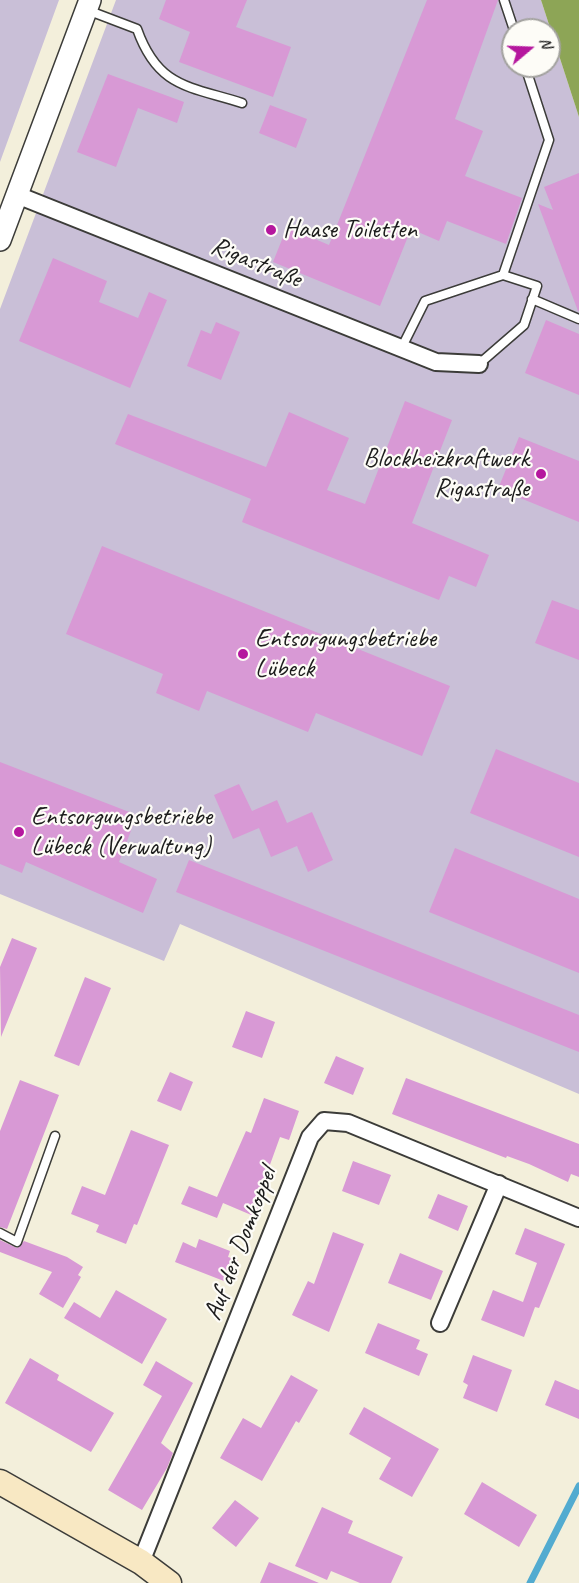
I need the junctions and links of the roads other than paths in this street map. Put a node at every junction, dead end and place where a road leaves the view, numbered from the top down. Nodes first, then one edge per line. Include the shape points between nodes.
1 (504, 0) edge
2 (88, 5) edge
3 (510, 18) edge
4 (529, 78) edge
5 (242, 103) dead end
6 (17, 195) junction
7 (0, 240) edge
8 (503, 275) junction
9 (532, 299) junction
10 (579, 319) edge
11 (400, 349) junction
12 (479, 364) joint
13 (55, 1136) dead end
14 (499, 1184) junction
15 (579, 1218) edge
16 (0, 1233) edge
17 (440, 1323) dead end
18 (0, 1482) edge
19 (141, 1562) junction
20 (169, 1583) edge

1 - 3 lane
2 - 5 lane via 137,29 145,52 162,74
2 - 6 street
4 - 8 lane via 549,140
6 - 7 street
6 - 11 street, Rigastraße
8 - 9 lane via 537,286
8 - 11 lane via 425,301
9 - 10 lane
9 - 12 lane via 524,325
11 - 12 street, Rigastraße via 436,362
13 - 16 lane via 17,1242
14 - 15 street, Auf der Domkoppel
14 - 17 street
14 - 19 street, Auf der Domkoppel via 348,1123 324,1121 309,1137
18 - 19 main road
19 - 20 main road

